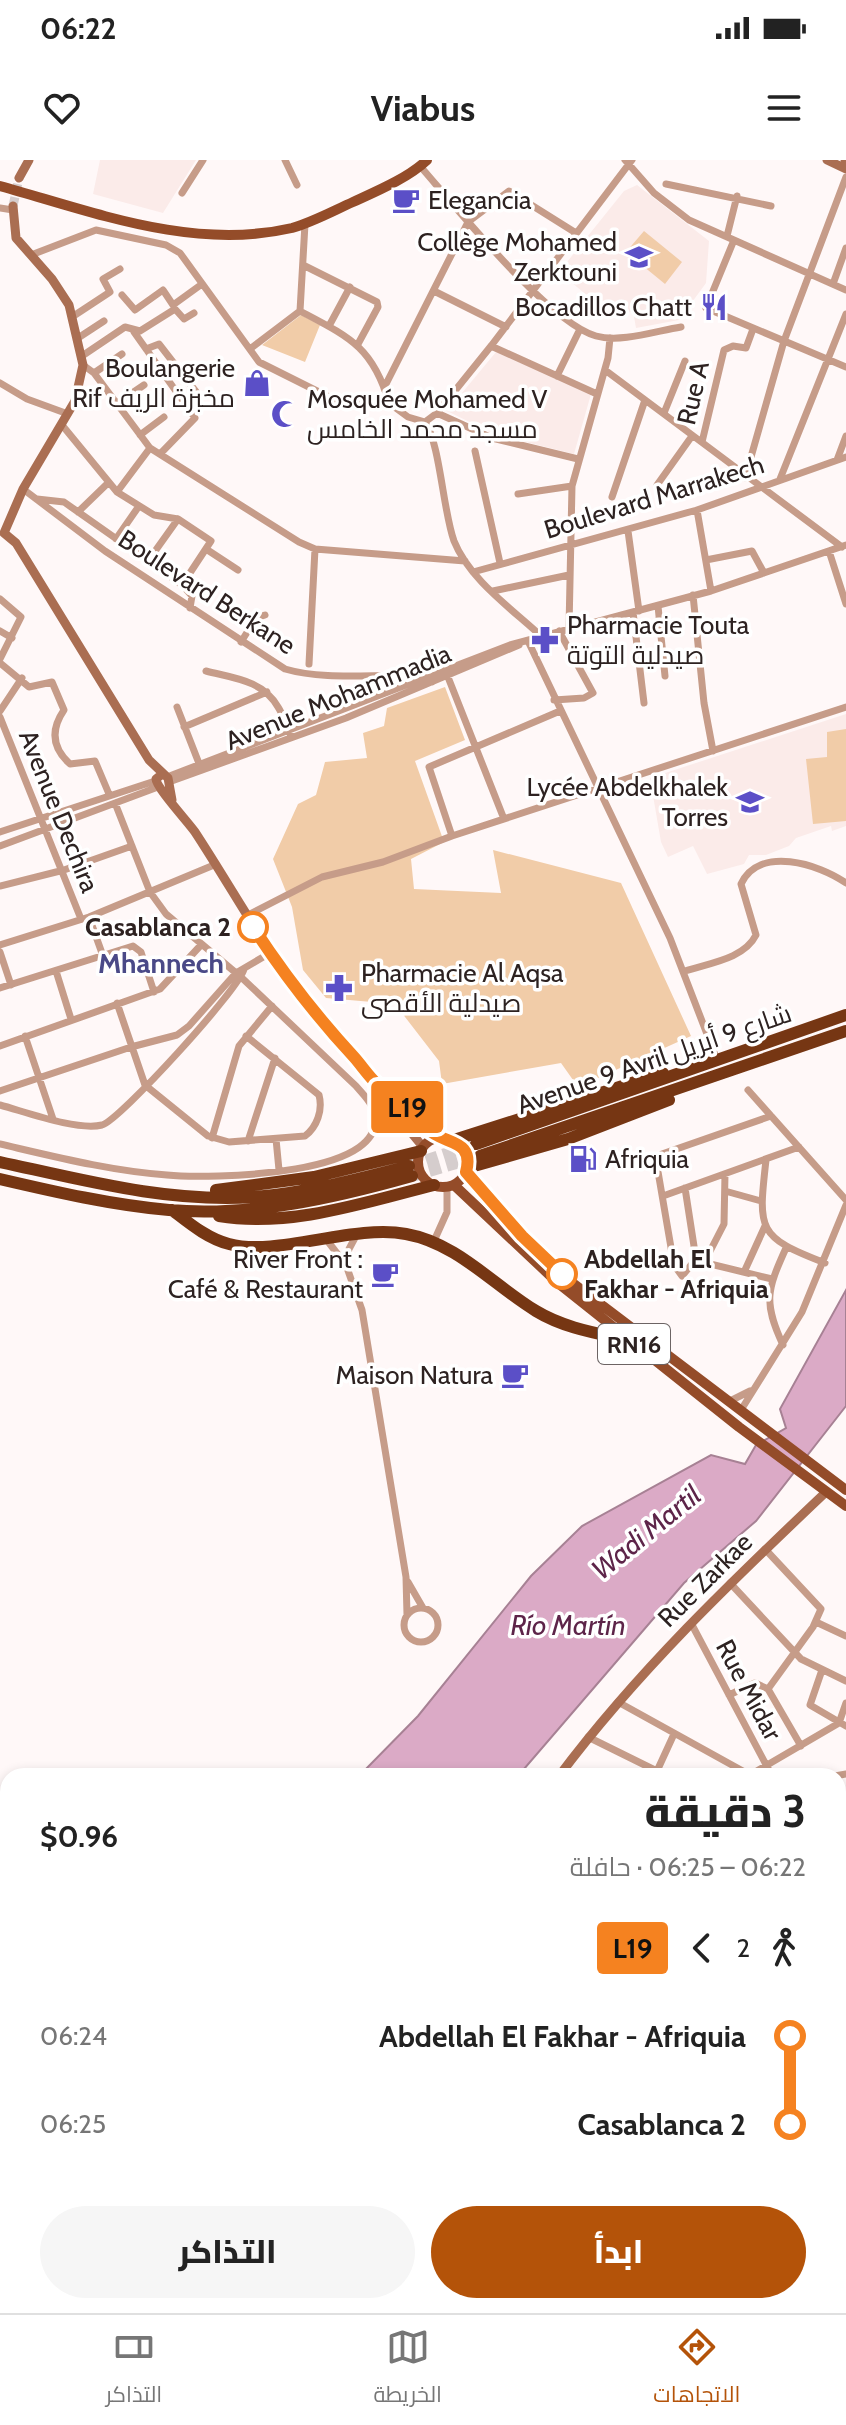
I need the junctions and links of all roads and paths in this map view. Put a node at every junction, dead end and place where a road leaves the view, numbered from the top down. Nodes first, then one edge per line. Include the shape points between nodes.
1 (29, 160) edge
2 (203, 160) edge
3 (285, 160) edge
4 (827, 160) edge
5 (629, 161) edge
6 (424, 163) edge
7 (846, 169) edge
8 (846, 177) edge
9 (19, 178) tunnel mouth
10 (666, 184) dead end
11 (297, 185) dead end
12 (0, 186) edge
13 (182, 193) dead end
14 (737, 196) junction
15 (771, 206) dead end
16 (0, 208) edge
17 (13, 208) joint
18 (468, 222) junction
19 (305, 224) junction
20 (576, 233) junction
21 (731, 238) junction
22 (846, 248) edge
23 (31, 255) junction
24 (303, 265) junction
25 (120, 269) dead end
26 (809, 273) junction
27 (202, 284) junction
28 (833, 284) junction
29 (350, 287) junction
30 (533, 290) junction
31 (846, 290) edge
32 (434, 291) junction
33 (122, 295) dead end
34 (174, 307) junction
35 (300, 311) junction
36 (194, 313) dead end
37 (846, 314) edge
38 (72, 317) junction
39 (104, 321) dead end
40 (329, 326) junction
41 (506, 327) junction
42 (681, 327) dead end
43 (580, 329) junction
44 (753, 329) junction
45 (134, 332) junction
46 (78, 338) junction
47 (610, 338) junction
48 (784, 341) junction
49 (358, 344) junction
50 (491, 346) junction
51 (146, 349) junction
52 (250, 349) junction
53 (122, 354) dead end
54 (83, 360) junction
55 (828, 360) junction
56 (685, 361) dead end
57 (846, 367) edge
58 (605, 370) junction
59 (94, 373) junction
60 (557, 376) junction
61 (0, 383) edge
62 (144, 385) dead end
63 (384, 388) junction
64 (197, 393) dead end
65 (597, 394) junction
66 (645, 400) junction
67 (389, 403) junction
68 (116, 404) junction
69 (437, 413) junction
70 (664, 413) junction
71 (68, 414) junction
72 (164, 417) dead end
73 (425, 422) junction
74 (62, 425) junction
75 (140, 435) junction
76 (692, 436) junction
77 (846, 436) edge
78 (702, 442) junction
79 (150, 448) junction
80 (475, 451) dead end
81 (160, 454) junction
82 (846, 457) edge
83 (578, 459) junction
84 (837, 460) junction
85 (745, 478) junction
86 (780, 479) junction
87 (108, 483) junction
88 (657, 485) dead end
89 (572, 486) junction
90 (761, 488) junction
91 (23, 489) junction
92 (117, 492) junction
93 (518, 494) dead end
94 (612, 497) dead end
95 (35, 498) junction
96 (139, 506) junction
97 (697, 510) junction
98 (78, 512) junction
99 (178, 519) junction
100 (9, 531) edge
101 (628, 531) junction
102 (116, 539) junction
103 (570, 545) junction
104 (844, 546) edge
105 (206, 549) junction
106 (315, 549) junction
107 (829, 551) junction
108 (706, 560) junction
109 (148, 561) junction
110 (465, 561) junction
111 (500, 563) junction
112 (238, 570) dead end
113 (473, 572) junction
114 (764, 573) junction
115 (569, 575) junction
116 (182, 585) junction
117 (493, 591) junction
118 (711, 591) junction
119 (693, 595) junction
120 (0, 599) edge
121 (846, 604) edge
122 (658, 606) junction
123 (190, 608) junction
124 (636, 612) junction
125 (265, 615) dead end
126 (569, 628) junction
127 (0, 631) edge
128 (559, 631) junction
129 (541, 636) junction
130 (12, 638) junction
131 (241, 642) junction
132 (524, 643) junction
133 (0, 661) edge
134 (309, 664) dead end
135 (206, 671) dead end
136 (387, 674) junction
137 (447, 674) junction
138 (665, 676) dead end
139 (22, 678) junction
140 (431, 679) junction
141 (267, 692) junction
142 (392, 693) junction
143 (554, 700) junction
144 (644, 703) dead end
145 (177, 707) dead end
146 (846, 707) edge
147 (0, 711) edge
148 (560, 711) junction
149 (184, 727) junction
150 (291, 735) junction
151 (474, 745) junction
152 (713, 751) junction
153 (200, 769) junction
154 (162, 782) junction
155 (598, 789) junction
156 (109, 794) junction
157 (115, 803) junction
158 (40, 818) junction
159 (504, 819) junction
160 (44, 829) junction
161 (0, 832) edge
162 (452, 836) junction
163 (0, 846) edge
164 (132, 846) junction
165 (214, 865) junction
166 (64, 870) junction
167 (846, 883) edge
168 (0, 886) edge
169 (150, 892) junction
170 (246, 916) junction
171 (85, 918) junction
172 (0, 945) edge
173 (201, 945) junction
174 (0, 952) edge
175 (270, 953) junction
176 (103, 956) junction
177 (56, 971) junction
178 (685, 971) junction
179 (241, 974) junction
180 (11, 985) junction
181 (0, 988) edge
182 (154, 992) junction
183 (117, 1003) junction
184 (272, 1006) junction
185 (846, 1015) edge
186 (71, 1019) junction
187 (846, 1031) edge
188 (177, 1035) junction
189 (25, 1036) junction
190 (246, 1036) junction
191 (0, 1046) edge
192 (131, 1047) junction
193 (182, 1047) junction
194 (275, 1058) junction
195 (717, 1060) junction
196 (686, 1072) junction
197 (40, 1078) junction
198 (145, 1085) junction
199 (379, 1085) junction
200 (694, 1086) junction
201 (748, 1090) dead end
202 (0, 1091) edge
203 (0, 1105) edge
204 (771, 1116) junction
205 (53, 1119) junction
206 (212, 1138) junction
207 (437, 1138) junction
208 (276, 1139) junction
209 (454, 1140) junction
210 (248, 1141) junction
211 (0, 1144) edge
212 (799, 1147) junction
213 (422, 1149) junction
214 (766, 1160) junction
215 (0, 1162) edge
216 (279, 1170) junction
217 (467, 1170) junction
218 (725, 1174) junction
219 (0, 1179) edge
220 (445, 1186) junction
221 (685, 1188) junction
222 (725, 1191) junction
223 (184, 1195) junction
224 (663, 1196) junction
225 (761, 1201) junction
226 (846, 1202) edge
227 (172, 1210) junction
228 (205, 1212) junction
229 (765, 1226) junction
230 (358, 1234) junction
231 (325, 1238) junction
232 (434, 1241) junction
233 (786, 1248) junction
234 (700, 1261) junction
235 (825, 1263) junction
236 (346, 1265) junction
237 (745, 1270) junction
238 (772, 1279) junction
239 (628, 1340) junction
240 (783, 1345) junction
241 (752, 1390) junction
242 (730, 1401) junction
243 (744, 1412) junction
244 (846, 1490) edge
245 (826, 1492) junction
246 (846, 1506) edge
247 (765, 1549) junction
248 (406, 1577) junction
249 (730, 1583) junction
250 (423, 1608) junction
251 (407, 1615) junction
252 (816, 1622) junction
253 (691, 1623) junction
254 (846, 1636) edge
255 (795, 1653) junction
256 (822, 1670) junction
257 (846, 1681) edge
258 (768, 1689) junction
259 (729, 1695) junction
260 (618, 1702) junction
261 (846, 1703) edge
262 (843, 1724) edge
263 (674, 1734) junction
264 (588, 1737) junction
265 (801, 1746) junction
266 (767, 1766) junction
267 (565, 1768) edge
268 (651, 1768) edge
269 (658, 1768) edge
270 (734, 1768) edge
271 (764, 1768) edge

1 - 9 street
2 - 13 street
3 - 11 street
4 - 7 street
5 - 20 street
5 - 21 street via 654,193 689,220
6 - 18 street
6 - 19 main road
8 - 26 street
10 - 14 street
12 - 19 main road via 175,231 238,235
14 - 15 street
14 - 21 street
16 - 17 street
17 - 23 street via 16,238
18 - 20 street via 506,191
18 - 30 street
18 - 32 street
19 - 24 street
20 - 30 street
21 - 26 street
21 - 44 street via 706,308
22 - 28 street
23 - 27 street via 96,230 180,253
23 - 38 street via 60,289
24 - 29 street
24 - 35 street
25 - 38 street via 103,279 110,292
26 - 28 street
26 - 48 street
27 - 34 street
27 - 52 street
28 - 31 street
29 - 40 street
29 - 49 street via 378,304
30 - 41 street
30 - 43 street
32 - 41 street
32 - 63 street
33 - 34 street via 135,310 163,290
34 - 36 street via 184,319
34 - 45 street
35 - 40 street
35 - 52 street
37 - 55 street
38 - 46 street
39 - 46 street
40 - 49 street
41 - 50 street
42 - 47 street
43 - 47 street
43 - 60 street
44 - 48 street
44 - 78 street, Rue A via 746,348 724,350
45 - 51 street
45 - 54 street via 125,327
46 - 54 street
47 - 58 street
48 - 55 street
48 - 85 street
49 - 63 street via 370,356
50 - 60 street
50 - 69 street
51 - 64 street via 159,344
51 - 81 street via 195,418
52 - 67 street via 259,362 333,399
53 - 59 street
54 - 59 street
54 - 71 street via 80,390
55 - 57 street
55 - 86 street
56 - 70 street
58 - 65 street
58 - 66 street
59 - 68 street
60 - 65 street
61 - 71 street
62 - 68 street
63 - 67 street
65 - 83 street
66 - 70 street
66 - 94 street
67 - 73 street
68 - 75 street
69 - 73 street
69 - 83 street via 492,438
70 - 76 street
71 - 74 street
72 - 75 street
73 - 110 street via 447,517
74 - 87 street
74 - 91 street
75 - 79 street
76 - 78 street
76 - 88 street
77 - 84 street
78 - 85 street
79 - 81 street
79 - 92 street
80 - 111 street
81 - 106 street
82 - 84 street, Boulevard Marrakech
83 - 89 street
84 - 86 street, Boulevard Marrakech
85 - 90 street
86 - 90 street, Boulevard Marrakech
87 - 92 street
87 - 98 street
89 - 93 street
89 - 103 street
90 - 97 street, Boulevard Marrakech
90 - 104 street
91 - 95 street, Boulevard Berkane
91 - 100 street
92 - 96 street
95 - 98 street via 57,499
95 - 123 street, Boulevard Berkane
96 - 99 street
96 - 102 street
97 - 101 street, Boulevard Marrakech
97 - 108 street
98 - 102 street
99 - 105 street via 211,541
99 - 109 street
100 - 154 street
101 - 103 street, Boulevard Marrakech
101 - 124 street
102 - 109 street
103 - 111 street, Boulevard Marrakech
103 - 115 street
104 - 107 street, Avenue Mohammadia
105 - 112 street
105 - 116 street
106 - 110 street
106 - 134 street
107 - 114 street, Avenue Mohammadia
107 - 121 street
108 - 114 street via 752,551
108 - 118 street
109 - 116 street
110 - 113 street
111 - 113 street, Boulevard Marrakech
113 - 117 street
114 - 118 street, Avenue Mohammadia
115 - 117 street
115 - 126 street
116 - 123 street via 192,596
117 - 129 street
118 - 119 street, Avenue Mohammadia
119 - 122 street, Avenue Mohammadia
119 - 152 street
120 - 130 street via 20,613
122 - 124 street, Avenue Mohammadia
122 - 138 street
123 - 131 street, Boulevard Berkane
124 - 126 street, Avenue Mohammadia
124 - 144 street
125 - 131 street via 256,618
126 - 128 street, Avenue Mohammadia
127 - 130 street
128 - 129 street, Avenue Mohammadia
128 - 143 street via 593,693
129 - 132 street, Avenue Mohammadia
130 - 133 street
131 - 136 street, Boulevard Berkane via 296,672
132 - 137 street, Avenue Mohammadia
132 - 143 street
133 - 139 street
135 - 141 street
136 - 140 street, Boulevard Berkane
136 - 142 street
137 - 140 street, Avenue Mohammadia
137 - 151 street
139 - 147 street
139 - 156 street via 32,687 56,685 65,706 53,733 62,756 70,764 94,760
140 - 142 street, Avenue Mohammadia
140 - 150 street, Avenue Mohammadia
141 - 149 street
141 - 150 street
142 - 150 street, Avenue Mohammadia
143 - 148 street
145 - 149 street
146 - 152 street
147 - 158 street, Avenue Dechira
148 - 151 street
148 - 155 street
149 - 153 street
150 - 153 street, Avenue Mohammadia
151 - 159 street
151 - 162 street via 429,767
152 - 155 street
153 - 154 street, Avenue Mohammadia
154 - 156 street
154 - 157 street
154 - 165 street
155 - 159 street
155 - 178 street
156 - 158 street
157 - 160 street
157 - 164 street
158 - 160 street, Avenue Dechira
158 - 161 street
159 - 162 street
160 - 163 street
160 - 166 street, Avenue Dechira
162 - 170 street via 302,884
164 - 166 street
164 - 169 street
165 - 169 street
165 - 170 street
166 - 168 street
166 - 171 street, Avenue Dechira
167 - 178 street via 829,872 779,860 758,865 741,884 756,935 751,944 741,953
169 - 171 street
169 - 173 street
170 - 175 street
171 - 172 street
171 - 176 street, Avenue Dechira
173 - 179 street
173 - 182 street via 165,987
174 - 180 street
175 - 179 street
175 - 199 street via 310,1008
176 - 177 street
176 - 182 street via 133,946 141,952
177 - 180 street
177 - 186 street
178 - 195 street
179 - 184 street
179 - 188 street
179 - 193 street
180 - 181 street
182 - 183 street
183 - 186 street
183 - 192 street
184 - 190 street
184 - 216 street via 356,1086 374,1119 364,1143 351,1153 320,1165
185 - 195 highway, Avenue 9 Avril شارع 9 أبريل
186 - 189 street
187 - 200 highway, Avenue 9 Avril شارع 9 أبريل
188 - 192 street
188 - 193 street
189 - 191 street
189 - 197 street
190 - 194 street
190 - 206 street via 235,1055
192 - 197 street
192 - 198 street
193 - 198 street
194 - 208 street via 321,1101 309,1133
194 - 210 street
195 - 196 highway, Avenue 9 Avril شارع 9 أبريل
196 - 200 highway, Avenue 9 Avril شارع 9 أبريل via 478,1150
196 - 209 highway via 636,1079
197 - 202 street
197 - 205 street
198 - 205 street via 107,1123 92,1126
198 - 206 street
199 - 207 street
199 - 213 street
200 - 217 highway via 651,1108
201 - 204 street
203 - 205 street
204 - 212 street
204 - 224 street via 659,1156
206 - 210 street
207 - 209 main road
207 - 213 main road
208 - 210 street
208 - 216 street
209 - 217 main road, RN16 via 466,1153
211 - 216 street via 91,1165 167,1175
212 - 214 street
212 - 226 street
213 - 220 main road, RN16 via 419,1168
213 - 223 highway via 314,1177
214 - 218 street
214 - 225 street
215 - 223 highway via 101,1185
217 - 220 main road
217 - 242 main road, RN16 via 522,1236 566,1278
218 - 221 street
218 - 222 street
219 - 227 highway via 102,1202
220 - 228 highway via 278,1218
220 - 232 street via 447,1212
220 - 239 main road, RN16
221 - 224 street
221 - 234 street
222 - 225 street
222 - 234 street via 720,1236
223 - 228 highway via 268,1196 411,1171 318,1200
224 - 234 street via 677,1273 686,1275
225 - 229 street
226 - 235 street
227 - 228 highway
227 - 231 highway via 213,1237 241,1246
229 - 233 street
229 - 237 street
230 - 231 highway
230 - 232 highway via 402,1233
230 - 236 street
231 - 236 street
232 - 239 highway via 538,1313
233 - 235 street
233 - 238 street
234 - 237 street
235 - 240 street
236 - 248 street via 365,1325
237 - 238 street
238 - 240 street via 768,1306
239 - 245 main road, RN16
240 - 241 street
241 - 242 street
241 - 243 street
242 - 243 main road, RN16
243 - 244 main road, RN16
245 - 246 main road, RN16
245 - 247 street, Rue Zarkae
247 - 249 street, Rue Zarkae
247 - 252 street via 820,1606
248 - 250 street
248 - 251 street
249 - 253 street, Rue Zarkae
249 - 255 street
250 - 251 street
250 - 251 street via 438,1622 428,1640 408,1636
252 - 254 street
252 - 255 street
253 - 259 street, Rue Midar
253 - 260 street, Rue Zarkae
255 - 256 street
255 - 258 street
256 - 257 street
256 - 262 street via 810,1705
258 - 259 street via 755,1683
258 - 265 street
259 - 266 street, Rue Midar
260 - 263 street
260 - 264 street, Rue Zarkae
261 - 262 street
262 - 265 street
263 - 269 street
263 - 270 street
264 - 267 street, Rue Zarkae
264 - 268 street
265 - 266 street
266 - 271 street

